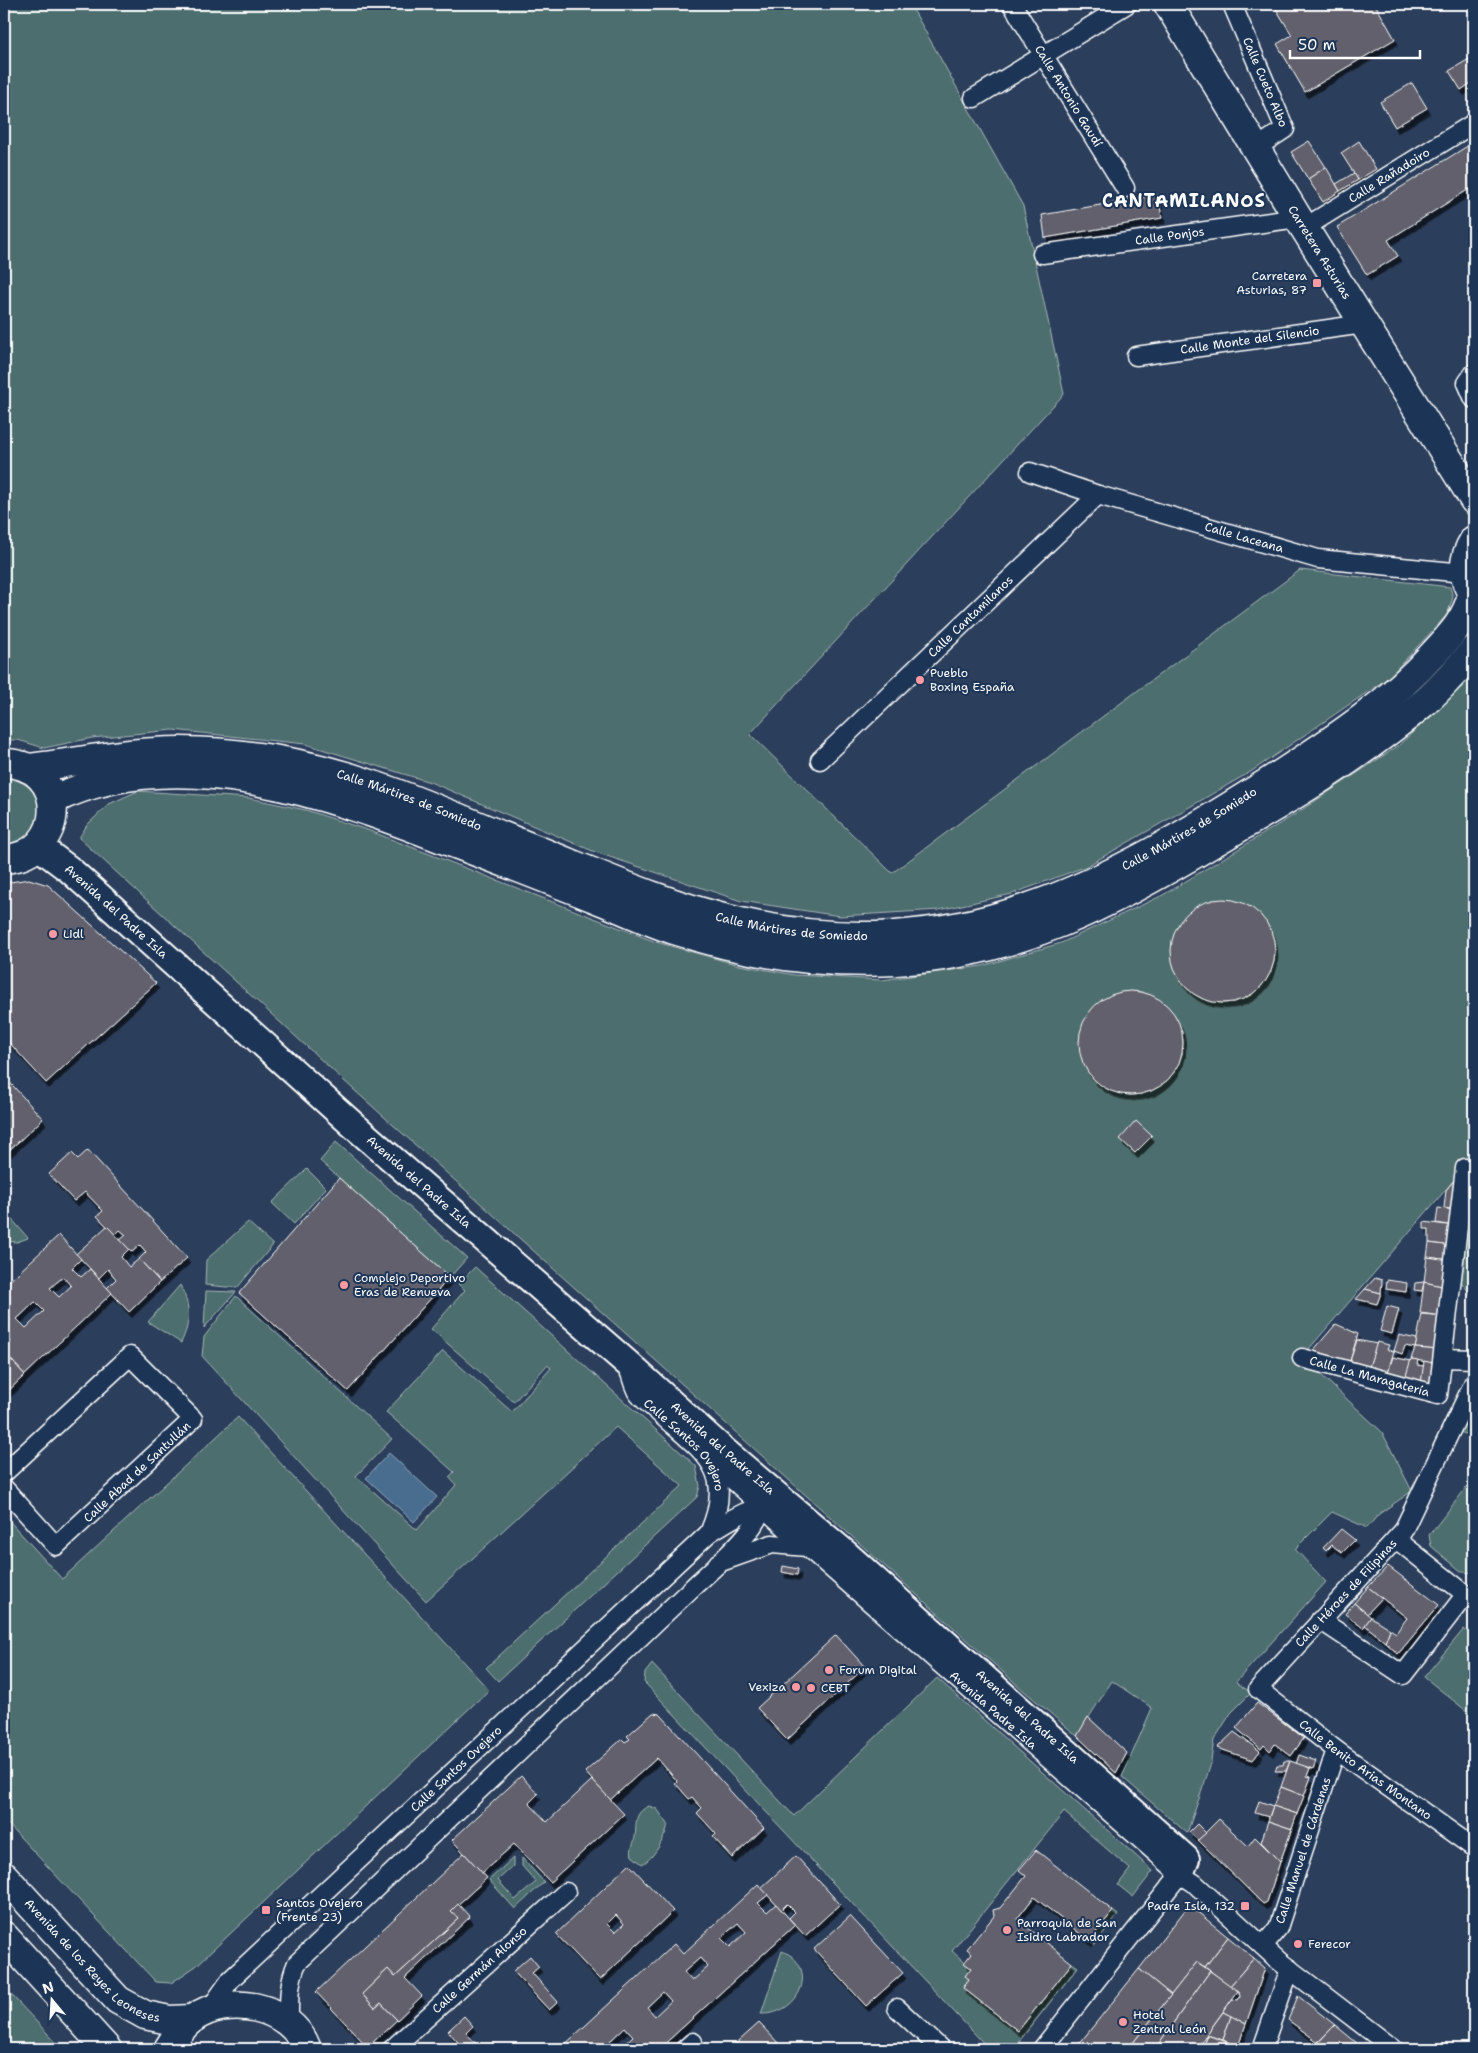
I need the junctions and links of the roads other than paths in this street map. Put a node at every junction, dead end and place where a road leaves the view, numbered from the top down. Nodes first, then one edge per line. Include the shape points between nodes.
1 (1012, 4) edge
2 (1127, 4) edge
3 (1168, 4) edge
4 (1232, 4) edge
5 (1044, 55) junction
6 (974, 98) dead end
7 (1474, 123) edge
8 (1256, 148) junction
9 (1124, 188) dead end
10 (1301, 223) junction
11 (1042, 254) dead end
12 (1364, 324) junction
13 (1136, 356) dead end
14 (1390, 365) junction
15 (1474, 373) edge
16 (1474, 399) edge
17 (1474, 463) edge
18 (1030, 472) dead end
19 (1098, 495) junction
20 (1474, 500) edge
21 (1474, 540) edge
22 (1470, 588) edge
23 (1474, 650) edge
24 (820, 760) dead end
25 (15, 765) edge
26 (53, 800) junction
27 (38, 846) junction
28 (4, 859) edge
29 (1465, 1168) dead end
30 (1302, 1358) dead end
31 (1442, 1358) junction
32 (1474, 1359) edge
33 (1474, 1382) edge
34 (716, 1454) junction
35 (4, 1473) edge
36 (4, 1488) edge
37 (763, 1507) junction
38 (709, 1533) junction
39 (1396, 1539) junction
40 (802, 1546) junction
41 (846, 1554) junction
42 (718, 1564) junction
43 (1470, 1598) edge
44 (1320, 1620) junction
45 (1258, 1688) joint
46 (1336, 1750) junction
47 (1474, 1848) edge
48 (1180, 1874) junction
49 (4, 1876) edge
50 (566, 1892) dead end
51 (4, 1936) edge
52 (1264, 1946) junction
53 (1290, 1969) junction
54 (897, 2008) dead end
55 (201, 2015) junction
56 (289, 2024) junction
57 (930, 2043) edge
58 (106, 2049) edge
59 (168, 2049) edge
60 (307, 2049) edge
61 (392, 2049) edge
62 (941, 2049) edge
63 (1042, 2049) edge
64 (1262, 2049) edge
65 (1394, 2049) edge

1 - 5 street, Calle Antonio Gaudí
2 - 5 street
3 - 8 main road, Carretera Asturias
4 - 8 street, Calle Cueto Albo via 1285,129
5 - 6 street
5 - 9 street, Calle Antonio Gaudí
7 - 10 street, Calle Rañadoiro
8 - 10 main road, Carretera Asturias
10 - 11 street, Calle Ponjos
10 - 12 main road, Carretera Asturias
12 - 13 street, Calle Monte del Silencio
12 - 14 main road, Carretera Asturias
14 - 17 main road via 1410,377 1460,451
14 - 20 main road, Carretera Asturias
15 - 16 street via 1467,383
18 - 19 street, Calle Laceana
19 - 22 street, Calle Laceana via 1318,559
19 - 24 street, Calle Cantamilanos
21 - 22 main road, Calle Mártires de Somiedo via 1464,561
22 - 25 main road, Calle Mártires de Somiedo via 1469,609 1411,679 1342,734 1256,790 1160,847 1068,894 1005,917 932,932 846,936 740,922 676,903 363,782 278,760 197,751 155,751
23 - 26 main road, Calle Mártires de Somiedo via 1430,698 1351,759 1176,865 1101,906 1060,924 976,949 912,959 837,961 740,949 672,930 408,825 322,796 266,782 192,775 149,775 90,784
25 - 26 main road via 40,776
26 - 27 main road via 51,824
27 - 28 main road
27 - 34 main road, Avenida del Padre Isla via 70,870 352,1124 626,1362
29 - 31 street
30 - 31 street, Calle La Maragatería via 1438,1395
31 - 32 street
33 - 39 street, Calle Héroes de Filipinas via 1403,1531
34 - 37 street, Calle Santos Ovejero via 762,1493
34 - 38 street, Calle Santos Ovejero via 720,1495
34 - 41 main road, Avenida del Padre Isla
35 - 36 street, Calle Abad de Santullán via 130,1356 193,1419 56,1546
37 - 38 street, Calle Santos Ovejero via 733,1518
37 - 40 street, Avenida Padre Isla
37 - 41 street via 780,1510 823,1547
37 - 42 street via 746,1534
38 - 55 street, Calle Santos Ovejero via 231,1979
39 - 43 street
39 - 44 street, Calle Héroes de Filipinas
40 - 42 street via 772,1544
40 - 48 street, Avenida Padre Isla
41 - 48 main road, Avenida del Padre Isla via 1186,1859
42 - 56 street via 550,1719 297,1963 288,1994
43 - 44 street via 1403,1675
44 - 45 street, Calle Héroes de Filipinas
45 - 46 street, Calle Benito Arias Montano
46 - 47 street, Calle Benito Arias Montano
46 - 52 street, Calle Manuel de Cárdenas via 1278,1928
48 - 52 street
48 - 63 street
49 - 55 main road, Avenida de los Reyes Leoneses via 118,2000 145,2015 169,2020
50 - 61 street, Calle Germán Alonso
51 - 58 main road
52 - 53 street
53 - 64 street
53 - 65 street
54 - 57 street
55 - 56 main road, Avenida de los Reyes Leoneses via 228,2005 249,2006 271,2012
55 - 59 main road via 178,2032
56 - 60 main road
57 - 62 street

